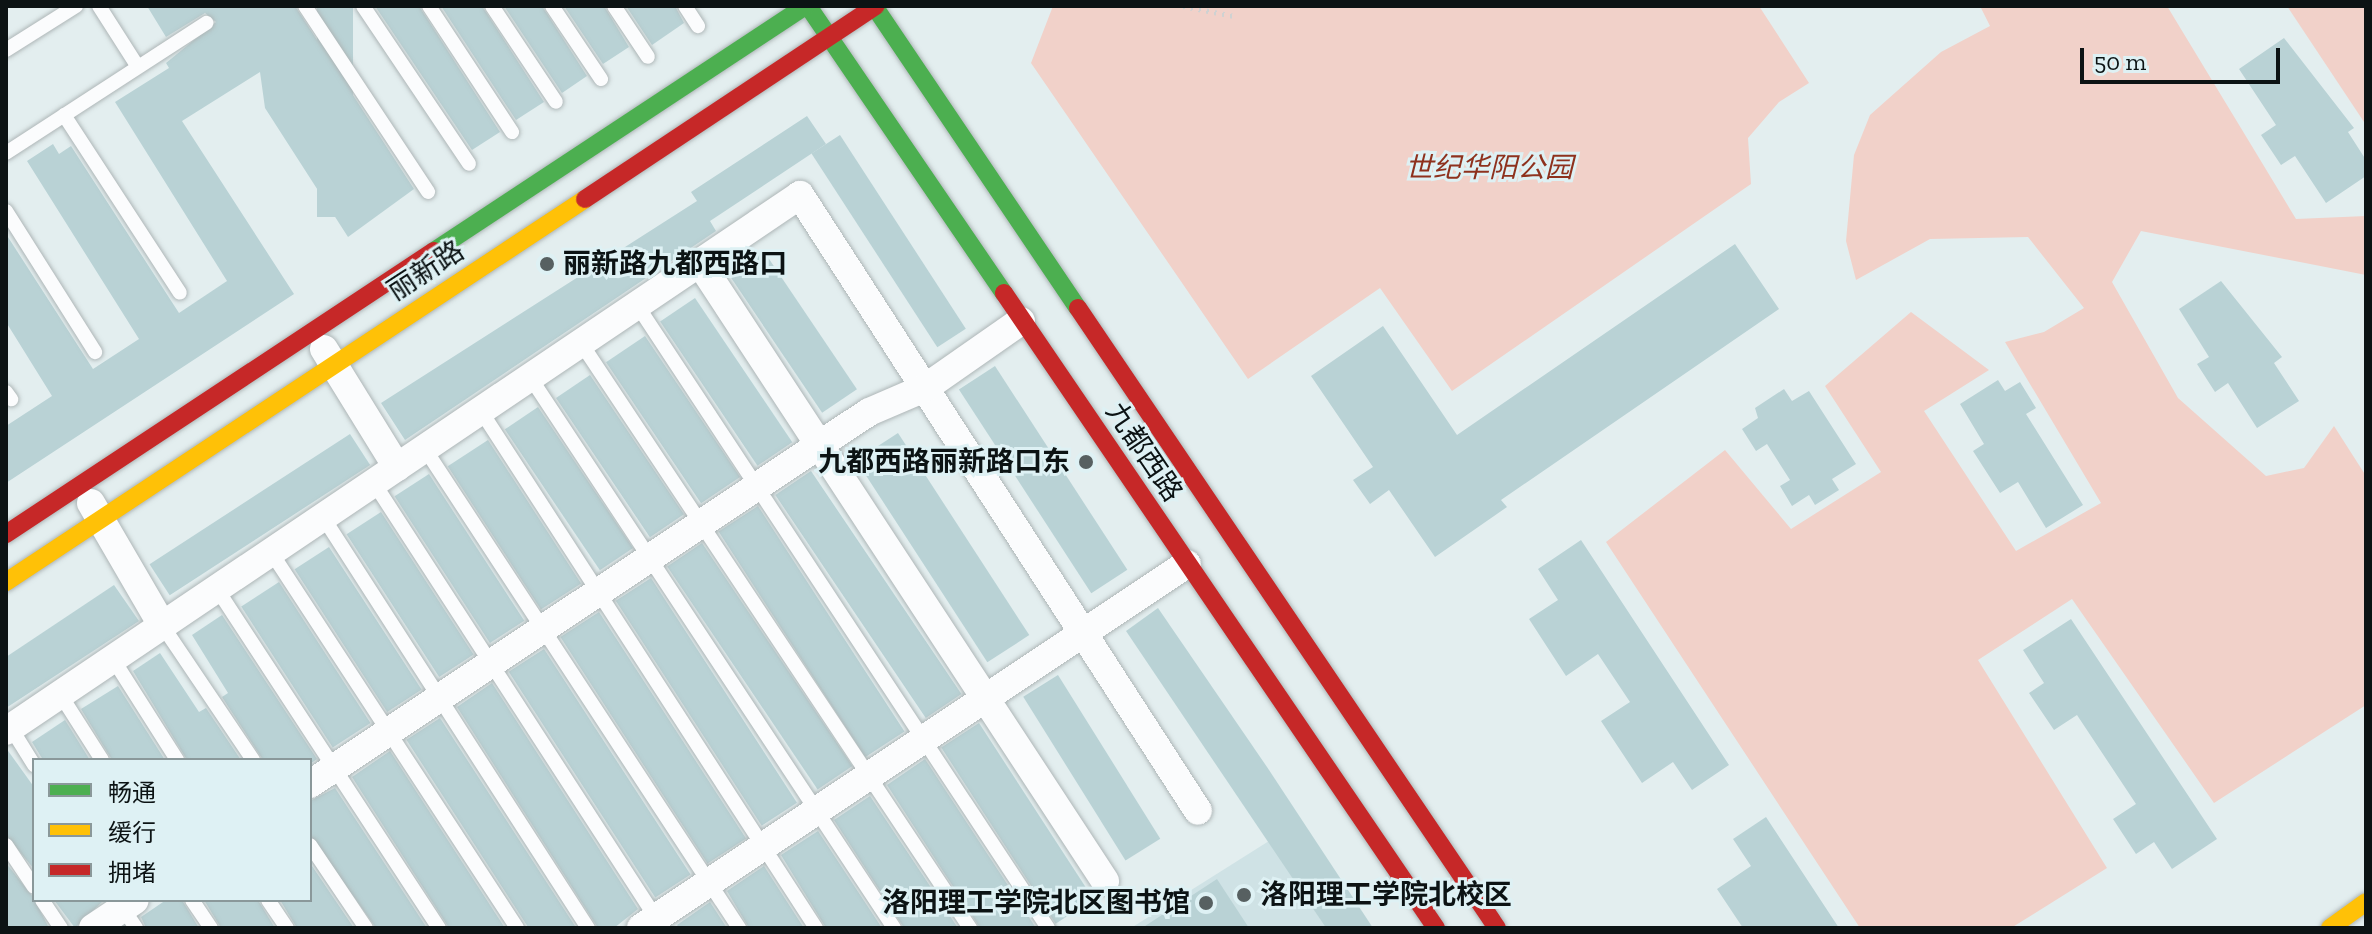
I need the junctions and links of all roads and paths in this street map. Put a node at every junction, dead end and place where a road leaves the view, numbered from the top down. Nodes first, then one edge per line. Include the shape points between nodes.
1 (76, 6) edge
2 (99, 6) edge
3 (305, 6) edge
4 (363, 6) edge
5 (429, 6) edge
6 (492, 6) edge
7 (552, 6) edge
8 (614, 6) edge
9 (685, 6) edge
10 (807, 6) edge
11 (875, 6) edge
12 (1183, 6) edge
13 (1234, 16) dead end
14 (206, 23) dead end
15 (698, 26) dead end
16 (830, 38) junction
17 (6, 50) edge
18 (648, 57) dead end
19 (138, 67) junction
20 (601, 79) dead end
21 (556, 102) dead end
22 (64, 115) junction
23 (512, 132) dead end
24 (6, 153) edge
25 (469, 164) dead end
26 (428, 192) dead end
27 (6, 211) edge
28 (700, 263) junction
29 (180, 293) dead end
30 (637, 305) junction
31 (1021, 321) junction
32 (313, 331) junction
33 (581, 343) junction
34 (95, 352) dead end
35 (334, 365) junction
36 (530, 377) junction
37 (925, 388) junction
38 (481, 411) junction
39 (820, 446) junction
40 (425, 449) junction
41 (397, 467) junction
42 (374, 483) junction
43 (81, 485) junction
44 (757, 487) junction
45 (323, 517) junction
46 (101, 519) junction
47 (700, 526) junction
48 (6, 534) edge
49 (271, 552) junction
50 (647, 561) junction
51 (1187, 564) junction
52 (6, 582) edge
53 (217, 589) junction
54 (600, 592) junction
55 (162, 625) junction
56 (542, 631) junction
57 (1083, 633) junction
58 (113, 659) junction
59 (491, 664) junction
60 (60, 694) junction
61 (439, 698) junction
62 (985, 698) junction
63 (8, 729) edge
64 (386, 733) junction
65 (923, 740) junction
66 (101, 758) edge
67 (176, 758) edge
68 (252, 758) edge
69 (32, 762) edge
70 (334, 768) junction
71 (868, 776) junction
72 (312, 783) edge
73 (817, 811) junction
74 (1198, 811) dead end
75 (6, 845) edge
76 (763, 847) junction
77 (312, 848) edge
78 (1105, 881) dead end
79 (709, 883) junction
80 (32, 884) edge
81 (43, 902) edge
82 (193, 902) edge
83 (269, 902) edge
84 (2366, 902) edge
85 (128, 909) edge
86 (654, 925) edge
87 (61, 928) edge
88 (93, 928) edge
89 (211, 928) edge
90 (287, 928) edge
91 (366, 928) edge
92 (439, 928) edge
93 (517, 928) edge
94 (588, 928) edge
95 (739, 928) edge
96 (816, 928) edge
97 (894, 928) edge
98 (970, 928) edge
99 (1048, 928) edge
100 (1436, 928) edge
101 (1497, 928) edge
102 (2330, 928) edge

1 - 17 lane
2 - 19 lane
3 - 26 lane
4 - 25 lane
5 - 23 lane
6 - 21 lane
7 - 20 lane
8 - 18 lane
9 - 15 lane
10 - 16 main road, 九都西路
10 - 32 main road, 丽新路
11 - 16 main road, 丽新路
11 - 101 main road, 九都西路
12 - 13 path
14 - 19 lane
16 - 31 main road, 九都西路
16 - 35 main road, 丽新路
19 - 22 lane
22 - 24 lane
22 - 29 lane
27 - 34 lane
28 - 30 street
28 - 37 street via 800,195
28 - 39 street
30 - 33 street
30 - 44 lane
31 - 37 street
31 - 51 main road, 九都西路
32 - 35 street
32 - 43 main road, 丽新路
33 - 36 street
33 - 47 lane
35 - 41 street
35 - 46 main road, 丽新路
36 - 38 street
36 - 50 lane
37 - 39 street via 869,412
37 - 57 street
38 - 40 street
38 - 54 lane
39 - 44 street
39 - 62 street
40 - 41 street
40 - 56 lane
41 - 42 street
42 - 45 street
42 - 59 lane
43 - 46 street
43 - 48 main road, 丽新路
44 - 47 street
44 - 65 lane
45 - 49 street
45 - 61 lane
46 - 52 main road, 丽新路
46 - 55 street
47 - 50 street
47 - 71 lane
49 - 53 street
49 - 64 lane
50 - 54 street
50 - 73 lane
51 - 57 street
51 - 100 main road, 九都西路
53 - 55 street
53 - 70 lane
54 - 56 street
54 - 76 lane
55 - 58 street
55 - 68 lane
56 - 59 street
56 - 79 lane
57 - 62 street
57 - 74 street
58 - 60 street
58 - 67 lane
59 - 61 street
59 - 86 lane
60 - 63 street
60 - 66 lane
61 - 64 street
61 - 94 lane
62 - 65 street
62 - 78 street
63 - 69 lane
64 - 70 street
64 - 93 lane
65 - 71 street
65 - 99 lane
70 - 72 street
70 - 92 lane
71 - 73 street
71 - 98 lane
73 - 76 street
73 - 97 lane
75 - 80 lane
76 - 79 street
76 - 96 lane
77 - 91 lane
79 - 86 street
79 - 95 lane
81 - 87 lane
82 - 89 lane
83 - 90 lane
84 - 102 main road
85 - 88 street

